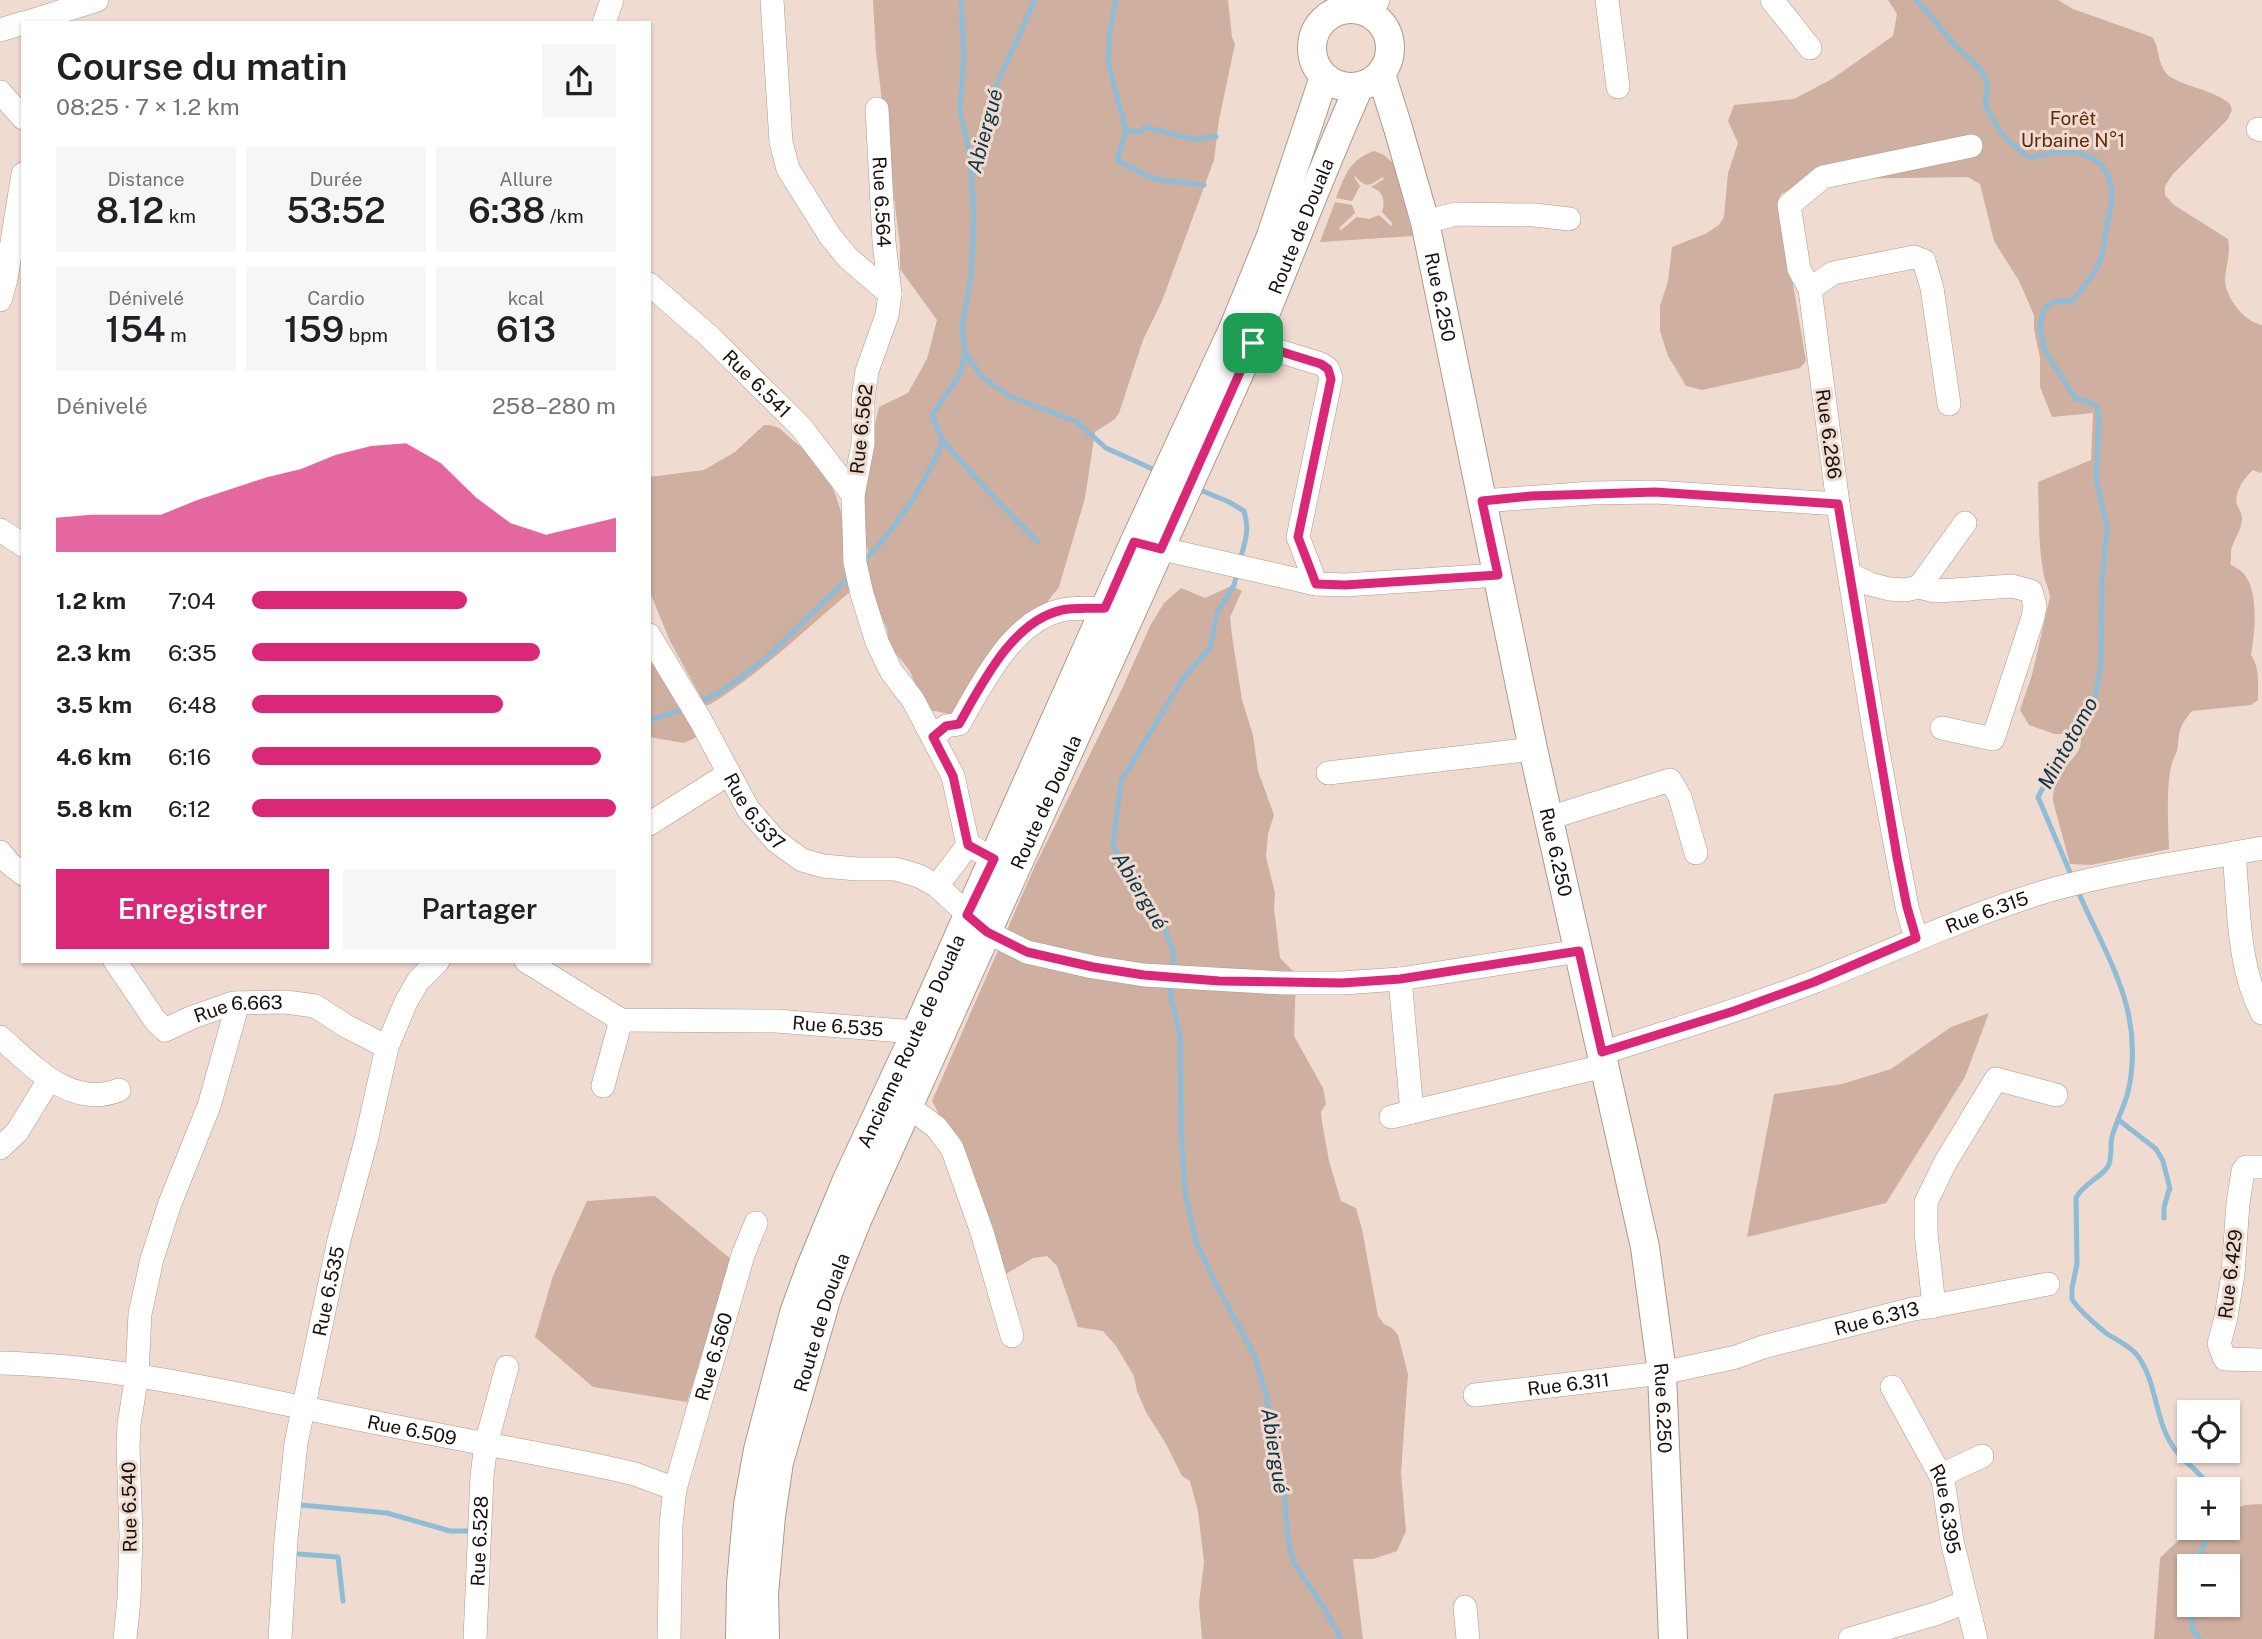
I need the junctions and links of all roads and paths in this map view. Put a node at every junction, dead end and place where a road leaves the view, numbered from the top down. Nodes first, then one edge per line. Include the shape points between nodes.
1 (97, 0) edge
2 (612, 0) edge
3 (772, 0) edge
4 (1607, 0) edge
5 (1772, 0) edge
6 (1372, 4) edge
7 (1334, 6) edge
8 (30, 21) edge
9 (605, 21) edge
10 (21, 24) edge
11 (0, 30) edge
12 (1810, 48) dead end
13 (1324, 77) junction
14 (1370, 81) junction
15 (1618, 87) dead end
16 (0, 92) edge
17 (877, 109) dead end
18 (21, 116) edge
19 (1971, 146) dead end
20 (21, 188) edge
21 (1570, 219) dead end
22 (1424, 222) junction
23 (7, 285) edge
24 (651, 286) edge
25 (1810, 289) junction
26 (890, 294) junction
27 (1253, 343) junction
28 (1949, 404) dead end
29 (853, 495) junction
30 (1482, 501) junction
31 (1838, 504) junction
32 (1965, 523) dead end
33 (0, 530) edge
34 (1298, 537) junction
35 (21, 544) edge
36 (1148, 546) junction
37 (1273, 574) junction
38 (1498, 575) junction
39 (1851, 575) junction
40 (1316, 584) junction
41 (1919, 587) junction
42 (1105, 608) junction
43 (651, 638) edge
44 (1942, 729) dead end
45 (933, 737) junction
46 (1533, 749) junction
47 (1328, 773) dead end
48 (729, 774) junction
49 (1549, 818) junction
50 (651, 823) edge
51 (968, 845) junction
52 (2262, 848) edge
53 (1696, 853) dead end
54 (2234, 853) junction
55 (994, 859) junction
56 (937, 886) junction
57 (977, 923) junction
58 (1916, 938) junction
59 (1579, 951) junction
60 (116, 963) edge
61 (436, 963) edge
62 (529, 963) edge
63 (1400, 979) junction
64 (2259, 1000) edge
65 (239, 1003) junction
66 (621, 1020) junction
67 (916, 1032) junction
68 (0, 1037) edge
69 (387, 1047) junction
70 (1603, 1059) junction
71 (49, 1080) junction
72 (603, 1086) dead end
73 (119, 1090) dead end
74 (2056, 1095) dead end
75 (909, 1107) junction
76 (0, 1148) edge
77 (2262, 1167) edge
78 (756, 1223) dead end
79 (2048, 1284) dead end
80 (1934, 1306) junction
81 (1012, 1336) dead end
82 (2262, 1360) edge
83 (0, 1363) edge
84 (507, 1367) dead end
85 (1662, 1373) junction
86 (137, 1375) junction
87 (1892, 1387) dead end
88 (1475, 1395) dead end
89 (303, 1408) junction
90 (486, 1444) junction
91 (1982, 1456) dead end
92 (1943, 1480) junction
93 (675, 1489) junction
94 (1966, 1602) junction
95 (1465, 1607) dead end
96 (124, 1639) edge
97 (280, 1639) edge
98 (475, 1639) edge
99 (668, 1639) edge
100 (740, 1639) edge
101 (765, 1639) edge
102 (1468, 1639) edge
103 (1673, 1639) edge
104 (1850, 1639) edge
105 (1976, 1639) edge

1 - 8 street
2 - 9 street
3 - 26 street via 781,142 788,169 830,236
4 - 15 street
5 - 12 street
6 - 7 main road via 1361,9
6 - 14 main road, Route de Douala via 1390,40 1389,58
7 - 13 main road via 1317,27 1311,48
10 - 11 street
13 - 14 main road via 1346,88
13 - 36 main road, Ancienne Route de Douala via 1272,236
14 - 22 main road, Rue 6.250 via 1398,128
14 - 27 main road, Route de Douala via 1333,143
16 - 18 street
17 - 26 street, Rue 6.564
19 - 25 street, Rue 6.286 via 1824,177 1789,205 1799,269
20 - 23 street
21 - 22 street via 1456,214
22 - 30 main road, Rue 6.250
24 - 29 street, Rue 6.541 via 801,427
25 - 28 street via 1833,273 1914,257 1924,261
25 - 31 street, Rue 6.286
26 - 29 street, Rue 6.562 via 867,372 863,444
27 - 34 street via 1321,364 1331,379
27 - 36 main road, Route de Douala
29 - 45 street, Rue 6.562 via 855,563 877,642
30 - 31 street via 1655,492
30 - 38 main road, Rue 6.250
31 - 39 street, Rue 6.286
32 - 41 street
33 - 35 street
34 - 37 street
34 - 40 street
36 - 37 street
36 - 42 main road, Ancienne Route de Douala
36 - 57 main road, Route de Douala
37 - 40 street
38 - 40 street
38 - 46 main road, Rue 6.250
39 - 41 street via 1889,589
39 - 58 street, Rue 6.286 via 1875,736
41 - 44 street via 1935,591 2012,586 2031,592 2035,606 1993,739
42 - 45 street via 1061,610 1032,623 1002,652 959,724 946,726
42 - 55 main road, Ancienne Route de Douala
43 - 48 street, Rue 6.537
45 - 51 street, Rue 6.562 via 953,776
46 - 47 street
46 - 49 main road, Rue 6.250
48 - 50 street
48 - 56 street, Rue 6.537 via 748,809 776,841 802,859 835,867 896,869
49 - 53 street via 1670,780 1680,797
49 - 59 main road, Rue 6.250
51 - 55 street
51 - 56 street
52 - 54 street, Rue 6.315
54 - 58 street, Rue 6.315 via 2054,889
54 - 64 street via 2243,947
55 - 57 main road, Ancienne Route de Douala
56 - 57 street, Rue 6.537
57 - 63 street, Rue 6.537 via 1027,952 1144,975 1342,983
57 - 67 main road, Ancienne Route de Douala
57 - 75 main road, Route de Douala
58 - 70 street, Rue 6.315 via 1814,982
59 - 63 street, Rue 6.537
59 - 70 main road, Rue 6.250
60 - 65 street, Rue 6.663 via 165,1030
61 - 69 street, Rue 6.535 via 418,981
62 - 66 street
63 - 70 street, Rue 6.315 via 1402,1114
65 - 69 street, Rue 6.663 via 315,1006
65 - 86 street, Rue 6.540 via 209,1106 152,1259 140,1314
66 - 67 street, Rue 6.535 via 776,1021
66 - 72 street
67 - 100 main road, Ancienne Route de Douala via 846,1182 794,1313 748,1505
68 - 71 street
69 - 89 street, Rue 6.535
70 - 85 main road, Rue 6.250 via 1645,1247
71 - 73 street via 91,1094
71 - 76 street via 17,1132
74 - 80 street, Rue 6.313 via 1996,1079 1945,1163 1926,1202
75 - 81 street via 936,1127 952,1147
75 - 101 main road, Route de Douala via 828,1293 779,1462 764,1594
77 - 82 street, Rue 6.429 via 2243,1171 2233,1274 2219,1344 2225,1359
78 - 93 street, Rue 6.560
79 - 80 street
80 - 85 street, Rue 6.313
83 - 86 street, Rue 6.509
84 - 90 street, Rue 6.528
85 - 88 street, Rue 6.311
85 - 103 main road, Rue 6.250
86 - 89 street, Rue 6.509
86 - 96 street, Rue 6.540 via 129,1424 131,1536
87 - 92 street, Rue 6.395
89 - 90 street, Rue 6.509
89 - 97 street, Rue 6.535 via 292,1474
90 - 93 street, Rue 6.509 via 635,1474
90 - 98 street, Rue 6.528
91 - 92 street via 1946,1473
92 - 94 street, Rue 6.395
93 - 99 street
94 - 104 street
94 - 105 street, Rue 6.395
95 - 102 street

